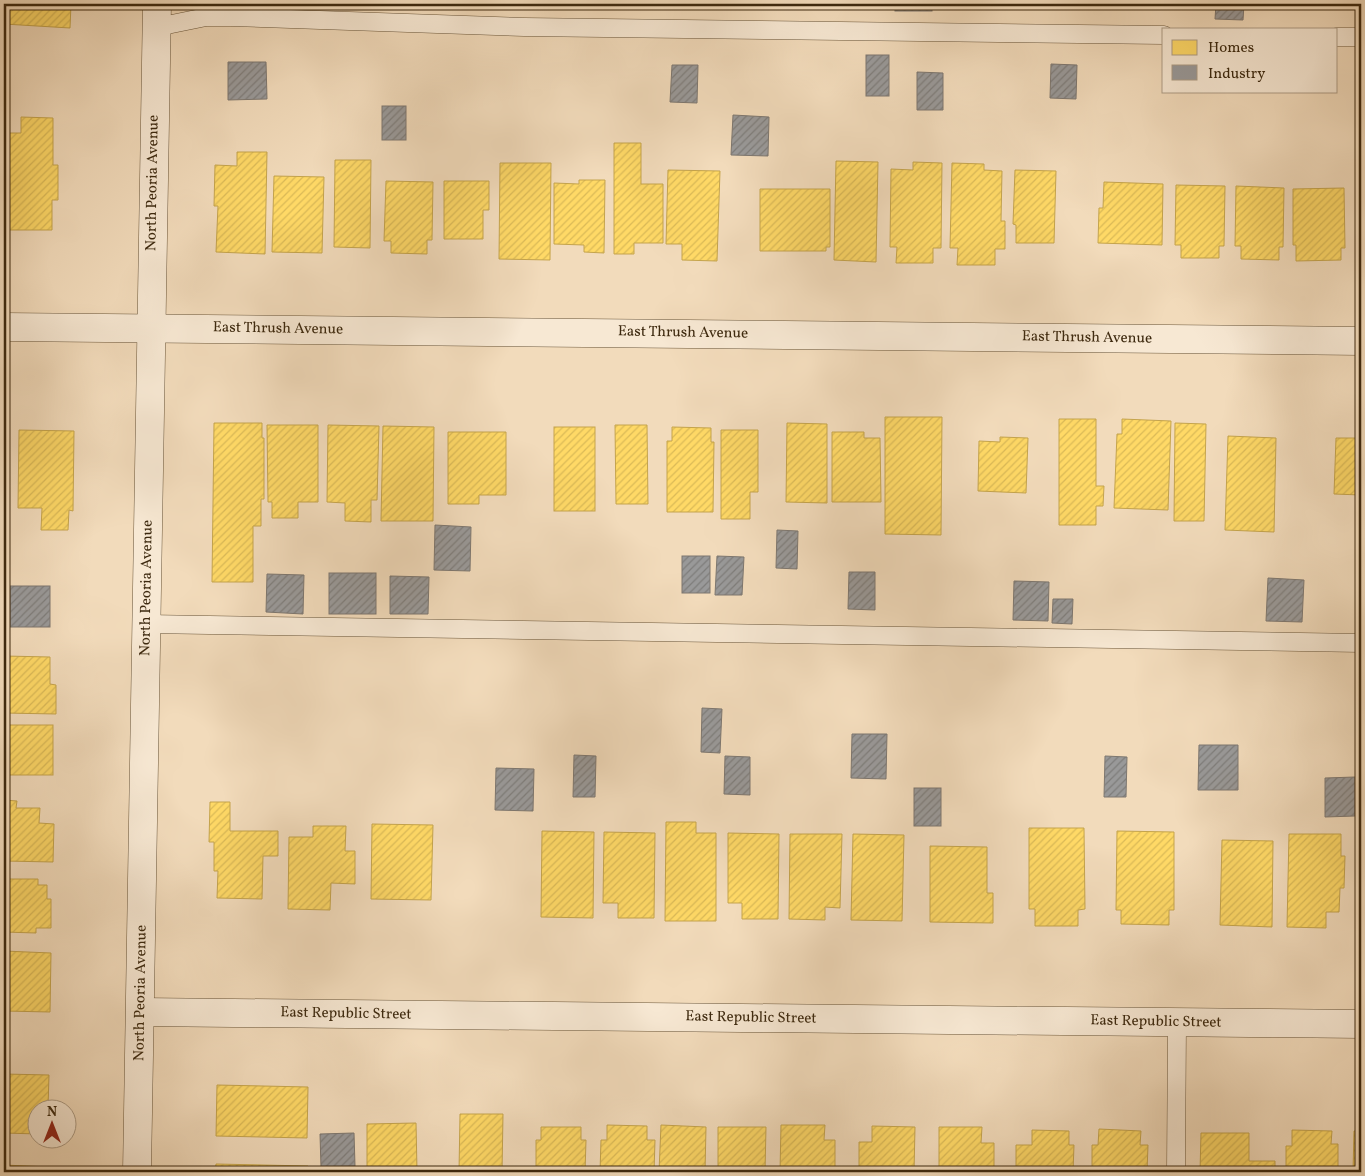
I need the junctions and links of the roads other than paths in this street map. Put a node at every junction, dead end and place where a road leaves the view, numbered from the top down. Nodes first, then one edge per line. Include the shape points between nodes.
1 (157, 15) edge
2 (1162, 35) edge
3 (1338, 37) edge
4 (1361, 37) edge
5 (4, 327) edge
6 (150, 328) junction
7 (1361, 341) edge
8 (146, 624) junction
9 (1361, 643) edge
10 (141, 1012) junction
11 (1177, 1022) junction
12 (1361, 1024) edge
13 (137, 1172) edge
14 (1176, 1172) edge

1 - 2 lane via 524,27
1 - 6 street, North Peoria Avenue
3 - 4 lane
5 - 6 street, East Thrush Avenue
6 - 7 street, East Thrush Avenue
6 - 8 street, North Peoria Avenue
8 - 9 lane
8 - 10 street, North Peoria Avenue
10 - 11 street, East Republic Street
10 - 13 street, North Peoria Avenue
11 - 12 street, East Republic Street
11 - 14 lane

